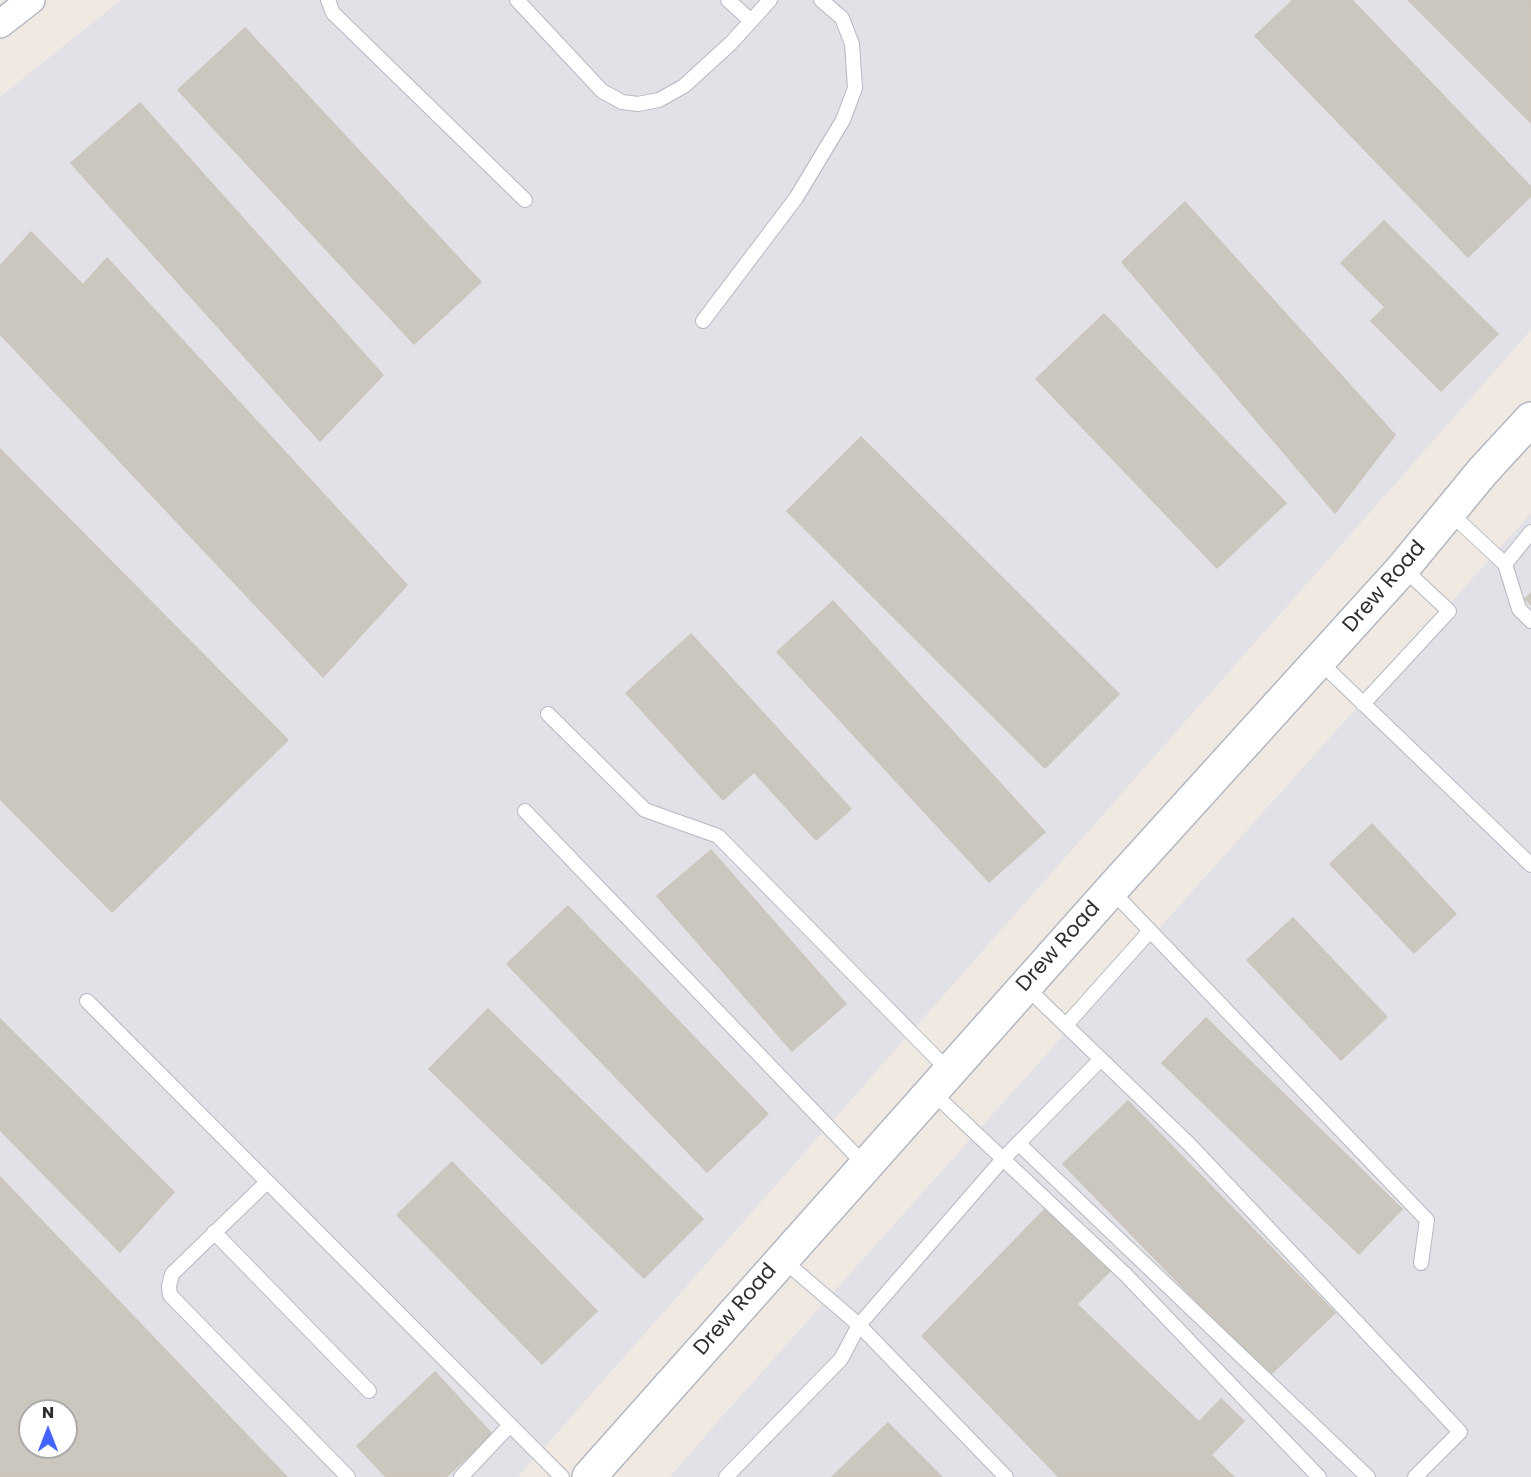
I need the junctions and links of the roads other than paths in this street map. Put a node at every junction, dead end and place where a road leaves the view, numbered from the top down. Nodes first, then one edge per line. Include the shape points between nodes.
1 (31, 0) edge
2 (328, 0) edge
3 (517, 0) edge
4 (728, 0) edge
5 (770, 0) edge
6 (821, 0) edge
7 (750, 20) junction
8 (0, 24) edge
9 (525, 200) dead end
10 (703, 321) dead end
11 (1531, 419) edge
12 (1449, 512) junction
13 (1531, 532) edge
14 (1505, 564) junction
15 (1403, 568) junction
16 (1531, 621) edge
17 (1319, 662) junction
18 (1363, 704) junction
19 (548, 714) dead end
20 (525, 812) dead end
21 (1531, 865) edge
22 (1111, 890) junction
23 (1150, 931) junction
24 (1025, 986) junction
25 (87, 1002) dead end
26 (1066, 1025) junction
27 (1101, 1059) junction
28 (940, 1081) junction
29 (1018, 1143) junction
30 (1003, 1159) junction
31 (865, 1166) junction
32 (267, 1182) junction
33 (214, 1232) junction
34 (782, 1259) junction
35 (1421, 1263) dead end
36 (859, 1325) junction
37 (369, 1391) dead end
38 (510, 1425) junction
39 (599, 1474) edge
40 (348, 1477) edge
41 (461, 1477) edge
42 (562, 1477) edge
43 (726, 1477) edge
44 (1006, 1477) edge
45 (1319, 1477) edge
46 (1368, 1477) edge
47 (1415, 1477) edge

1 - 8 street
2 - 9 lane via 333,13
3 - 7 lane via 602,91 622,102 638,104 659,100 684,86
4 - 7 lane
5 - 7 lane
6 - 10 lane via 842,18 852,45 855,88 851,99 843,120 796,198
11 - 12 street, Drew Road
12 - 14 lane
12 - 15 street, Drew Road
13 - 14 lane
14 - 16 lane via 1519,609
15 - 17 street, Drew Road
15 - 18 lane via 1449,611
17 - 18 lane
17 - 22 street, Drew Road
18 - 21 lane
19 - 28 lane via 645,810 718,836
20 - 31 lane
22 - 23 lane
22 - 24 street, Drew Road
23 - 26 lane
23 - 35 lane via 1427,1220
24 - 26 lane
24 - 28 street, Drew Road
25 - 32 lane
26 - 27 lane
27 - 29 lane
27 - 47 lane via 1190,1145 1460,1432
28 - 30 lane
28 - 31 street, Drew Road
29 - 30 lane
29 - 46 lane
30 - 36 lane
30 - 45 lane via 1126,1275
31 - 34 street, Drew Road
32 - 33 lane
32 - 38 lane
33 - 37 lane
33 - 40 lane via 172,1274 170,1295
34 - 36 lane
34 - 39 street, Drew Road
36 - 43 lane via 841,1359
36 - 44 lane
38 - 41 lane
38 - 42 lane

